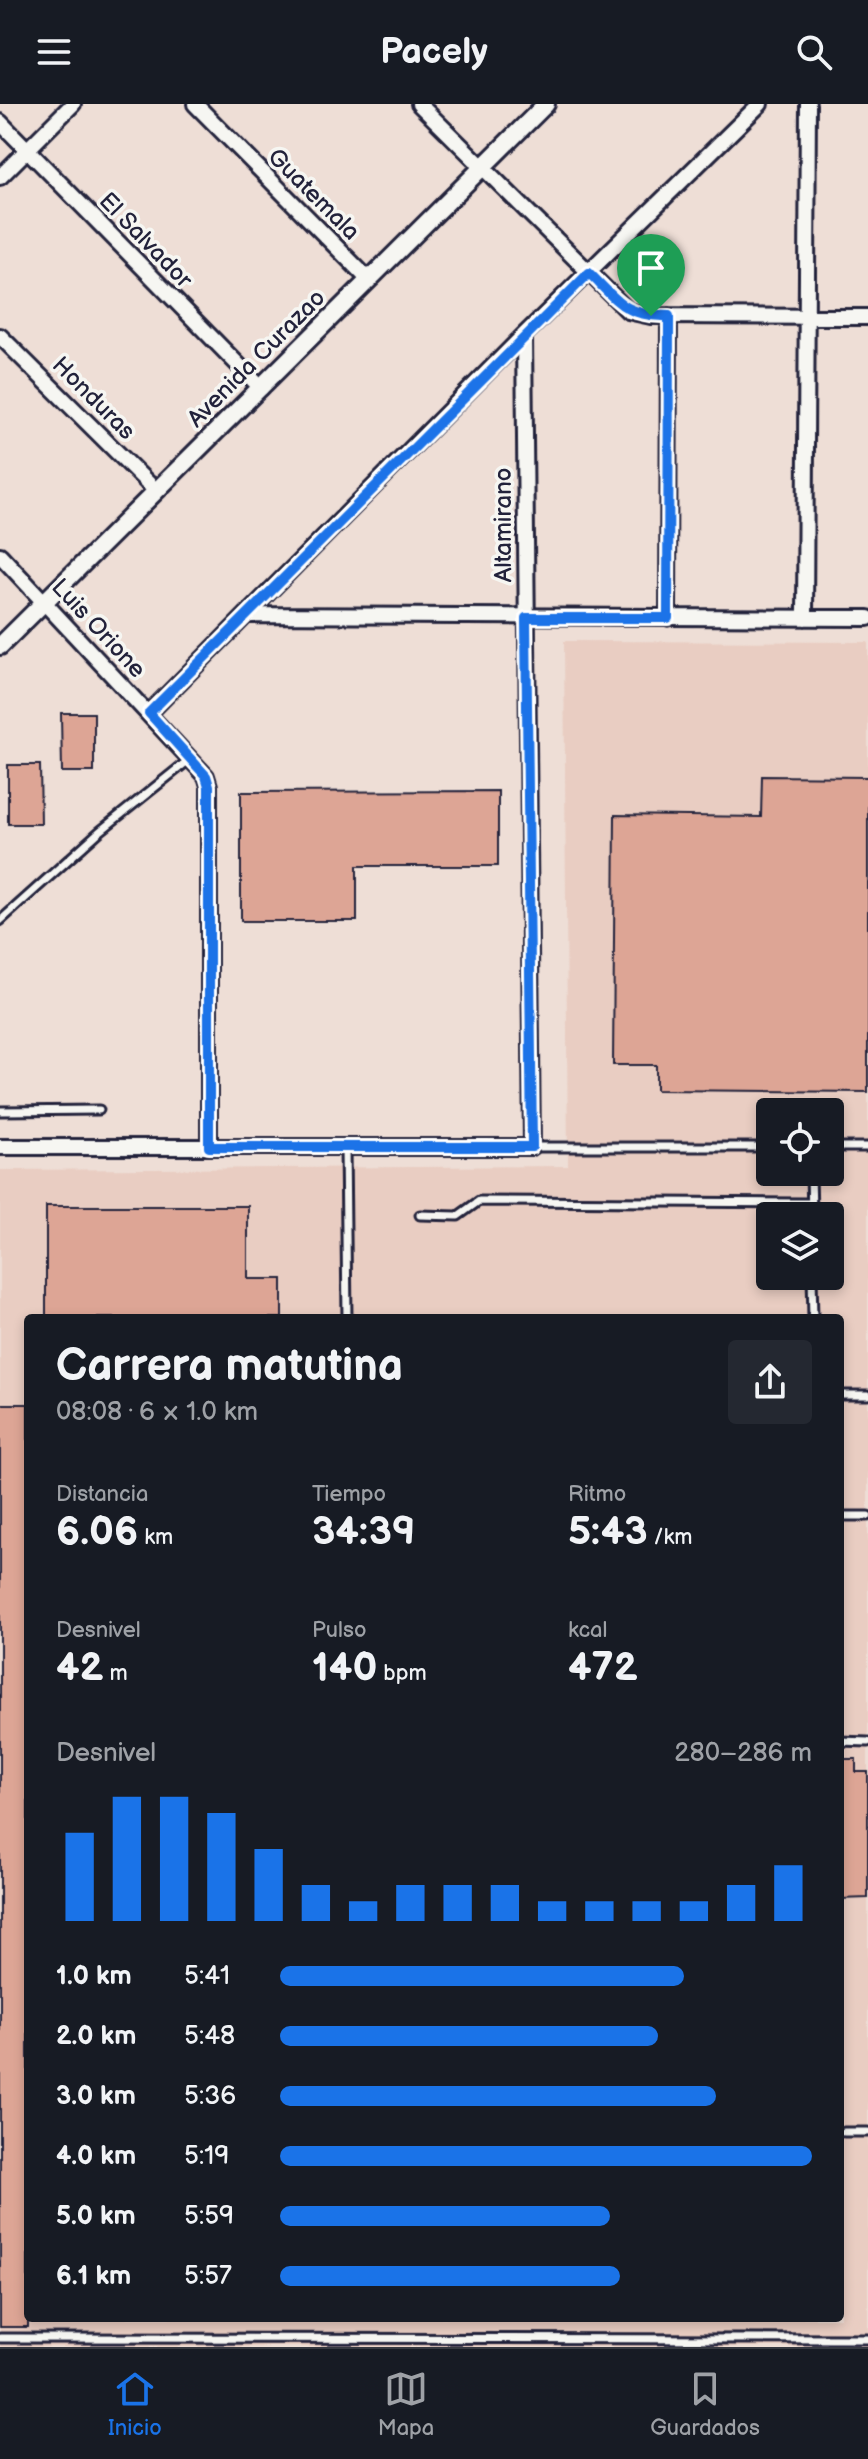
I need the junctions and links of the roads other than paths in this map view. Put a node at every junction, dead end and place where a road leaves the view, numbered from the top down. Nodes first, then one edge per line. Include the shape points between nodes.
1 (73, 104) edge
2 (195, 104) edge
3 (419, 104) edge
4 (546, 104) edge
5 (760, 104) edge
6 (808, 104) edge
7 (0, 122) edge
8 (27, 150) junction
9 (482, 168) junction
10 (0, 177) edge
11 (589, 273) junction
12 (369, 280) junction
13 (669, 316) junction
14 (805, 317) junction
15 (868, 317) edge
16 (524, 335) junction
17 (0, 336) edge
18 (261, 388) junction
19 (156, 491) junction
20 (0, 555) edge
21 (46, 601) junction
22 (247, 615) junction
23 (526, 618) junction
24 (668, 618) junction
25 (805, 618) junction
26 (868, 618) edge
27 (0, 646) edge
28 (149, 713) junction
29 (190, 758) junction
30 (0, 921) edge
31 (99, 1110) dead end
32 (0, 1111) edge
33 (0, 1147) edge
34 (209, 1147) junction
35 (345, 1147) junction
36 (532, 1147) junction
37 (756, 1147) edge
38 (844, 1147) edge
39 (868, 1147) edge
40 (756, 1203) edge
41 (420, 1215) dead end
42 (812, 1290) edge
43 (347, 1314) edge
44 (813, 1314) edge
45 (844, 1395) edge
46 (868, 1395) edge
47 (844, 1516) edge
48 (868, 1516) edge
49 (844, 1741) edge
50 (868, 1742) edge
51 (844, 2132) dead end
52 (868, 2132) edge
53 (0, 2338) edge
54 (868, 2339) edge

1 - 8 street
2 - 12 street, Guatemala
3 - 9 street
4 - 9 street, Avenida Curazao
5 - 11 street
6 - 14 street
7 - 8 street, El Salvador
8 - 10 street
8 - 18 street, El Salvador
9 - 11 street
9 - 12 street, Avenida Curazao
11 - 13 street via 628,311
11 - 16 street
12 - 18 street, Avenida Curazao
13 - 14 street
13 - 24 street
14 - 15 street
14 - 25 street
16 - 22 street
16 - 23 street, Altamirano
17 - 19 street, Honduras
18 - 19 street, Avenida Curazao
19 - 21 street, Avenida Curazao
20 - 21 street, Luis Orione
21 - 27 street, Avenida Curazao
21 - 28 street, Luis Orione
22 - 23 street
22 - 28 street
23 - 24 street
23 - 36 street, Altamirano
24 - 25 street
25 - 26 street
28 - 29 street, Luis Orione
29 - 30 lane
29 - 34 street, Luis Orione via 209,786
31 - 32 lane
33 - 34 street
34 - 35 street
35 - 36 street
35 - 43 lane
36 - 37 lane
38 - 39 lane
40 - 41 lane via 479,1201 458,1216
42 - 44 lane
45 - 46 lane
47 - 48 lane
49 - 50 lane
51 - 52 lane
53 - 54 lane

